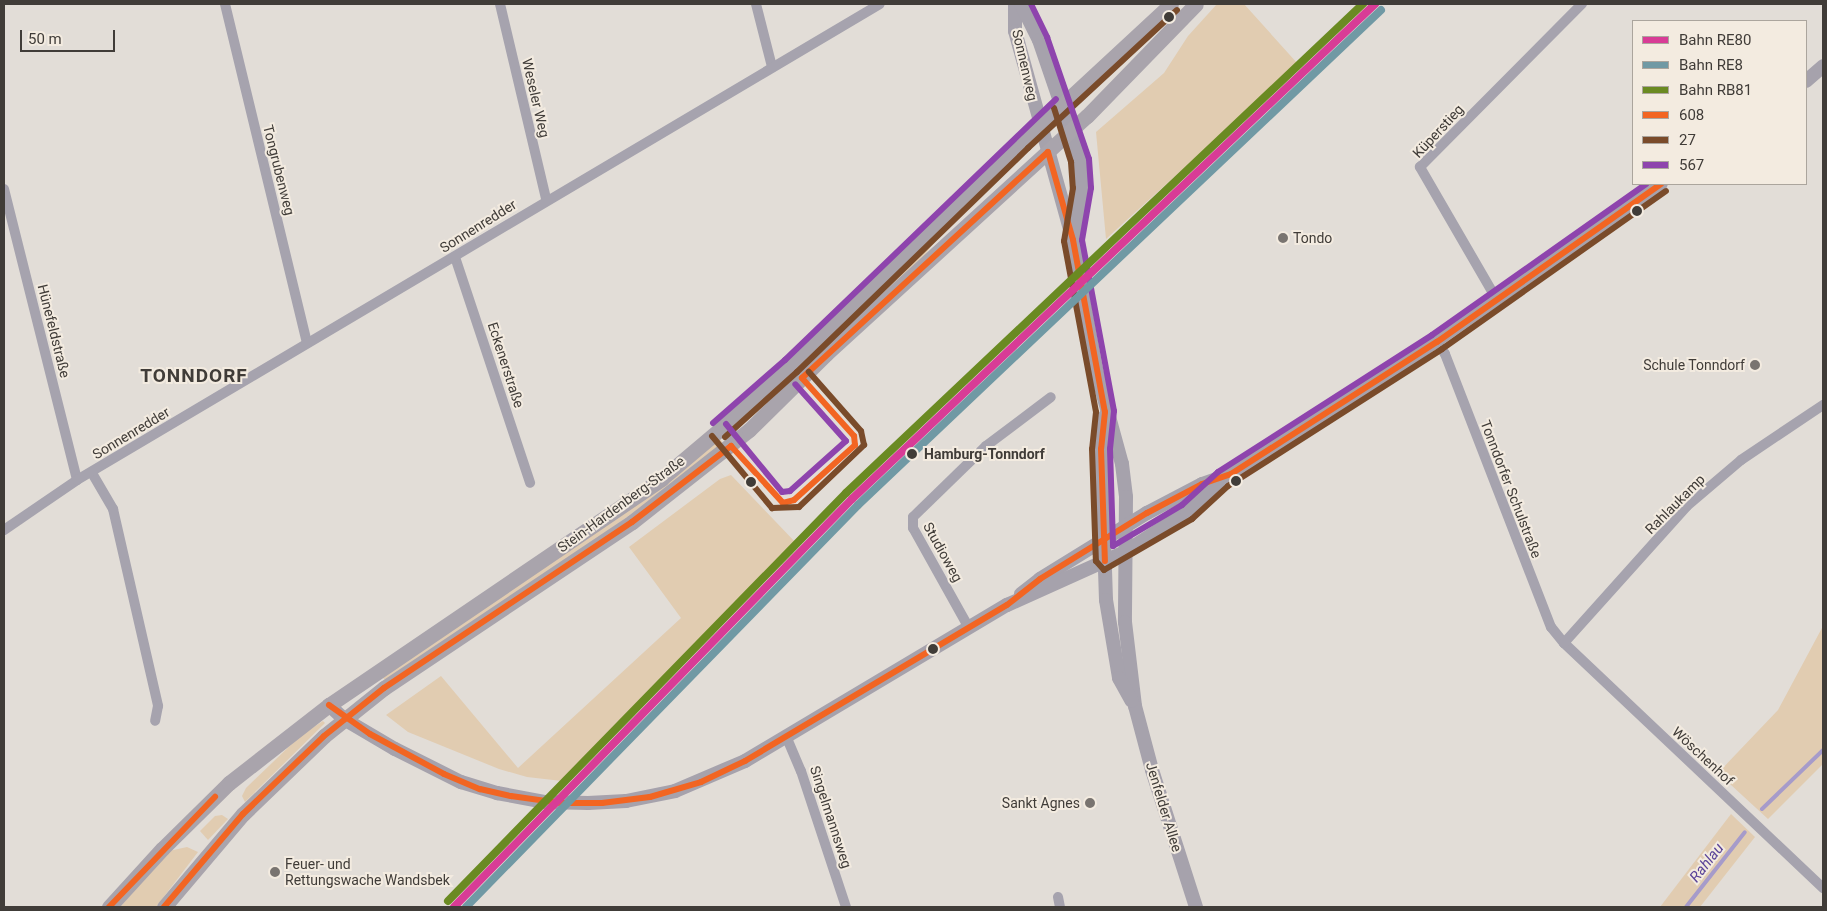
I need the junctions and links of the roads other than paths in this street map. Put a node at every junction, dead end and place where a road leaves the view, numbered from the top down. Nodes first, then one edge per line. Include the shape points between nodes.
1 (224, 4) edge
2 (500, 4) edge
3 (756, 4) edge
4 (880, 4) edge
5 (1015, 4) edge
6 (1021, 4) edge
7 (1171, 4) edge
8 (1196, 4) edge
9 (1582, 4) edge
10 (1823, 66) edge
11 (772, 67) junction
12 (1807, 80) edge
13 (1062, 105) junction
14 (1040, 125) junction
15 (1072, 130) junction
16 (1048, 152) junction
17 (1660, 185) edge
18 (4, 189) edge
19 (546, 199) junction
20 (1073, 240) junction
21 (455, 257) junction
22 (1497, 300) junction
23 (1437, 342) junction
24 (307, 343) junction
25 (1051, 397) dead end
26 (1823, 405) edge
27 (1106, 412) junction
28 (92, 473) junction
29 (1223, 478) junction
30 (77, 480) junction
31 (530, 483) dead end
32 (1125, 526) junction
33 (4, 530) edge
34 (1106, 539) junction
35 (1125, 552) junction
36 (1105, 561) junction
37 (1007, 605) junction
38 (969, 628) junction
39 (1564, 643) junction
40 (329, 705) junction
41 (1135, 706) junction
42 (344, 719) junction
43 (155, 721) dead end
44 (786, 736) junction
45 (1823, 888) edge
46 (109, 907) edge
47 (164, 907) edge
48 (846, 907) edge
49 (1196, 907) edge

1 - 24 street, Tongrubenweg
2 - 19 street, Weseler Weg
3 - 11 street
4 - 11 street, Sonnenredder
5 - 14 main road, Sonnenweg via 1015,31
6 - 13 main road, Sonnenweg via 1039,40
7 - 13 main road, Stein-Hardenberg-Straße
8 - 15 main road, Stein-Hardenberg-Straße
9 - 22 street, Küperstieg via 1420,167
10 - 12 main road
11 - 19 street, Sonnenredder
13 - 14 main road, Stein-Hardenberg-Straße
13 - 15 main road, Sonnenweg
14 - 16 main road, Sonnenweg
14 - 40 main road, Stein-Hardenberg-Straße via 791,366 661,479
15 - 16 main road, Stein-Hardenberg-Straße
15 - 20 main road, Sonnenweg via 1080,160 1082,188
16 - 20 main road, Sonnenweg
16 - 42 main road, Stein-Hardenberg-Straße via 722,453 632,522 384,688
17 - 22 main road
18 - 30 street, Hünefeldstraße
19 - 21 street, Sonnenredder
20 - 27 main road, Sonnenweg
21 - 24 street, Sonnenredder
21 - 31 street, Eckenerstraße
22 - 23 main road
23 - 29 main road
23 - 39 street, Tonndorfer Schulstraße via 1445,354 1542,607 1551,627
24 - 28 street, Sonnenredder
25 - 38 street, Studioweg via 986,446 912,517 913,528
26 - 39 street, Rahlaukamp via 1741,460 1687,506
27 - 32 main road, Sonnenweg via 1122,464
27 - 34 main road, Sonnenweg via 1101,449
28 - 30 street, Sonnenredder
28 - 43 street, Sonnenredder via 113,509 158,706
29 - 32 main road via 1202,484
29 - 35 main road via 1187,512
30 - 33 street, Sonnenredder
32 - 34 main road
32 - 35 main road, Sonnenweg
34 - 36 main road, Jenfelder Allee
34 - 37 main road via 1040,579
35 - 36 main road
35 - 41 main road, Jenfelder Allee via 1125,622
36 - 37 main road
36 - 41 main road, Jenfelder Allee via 1106,600 1119,678
37 - 38 main road
38 - 44 main road
39 - 45 street, Wöschenhof
40 - 42 main road
40 - 46 main road, Stein-Hardenberg-Straße via 230,784 162,849
41 - 49 main road, Jenfelder Allee via 1154,779
42 - 44 main road via 461,782 504,795 560,803 626,801 675,791 745,760
42 - 47 main road, Stein-Hardenberg-Straße via 243,814
44 - 48 street, Singelmannsweg

